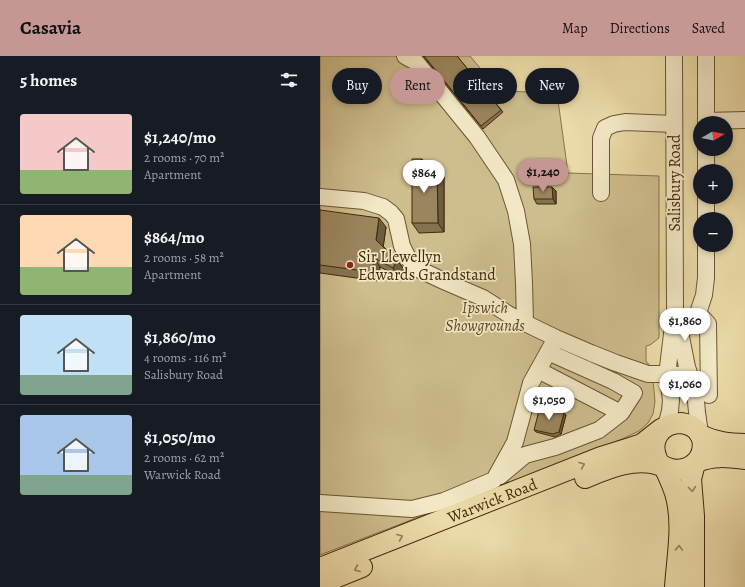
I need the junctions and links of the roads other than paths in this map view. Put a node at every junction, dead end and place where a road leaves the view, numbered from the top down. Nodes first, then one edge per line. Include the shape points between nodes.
1 (405, 56) edge
2 (674, 56) edge
3 (706, 56) edge
4 (706, 116) edge
5 (745, 120) edge
6 (733, 121) edge
7 (674, 124) junction
8 (601, 193) dead end
9 (320, 197) edge
10 (706, 252) edge
11 (675, 309) junction
12 (525, 323) junction
13 (556, 338) junction
14 (548, 352) junction
15 (538, 370) junction
16 (645, 373) junction
17 (668, 374) junction
18 (692, 383) junction
19 (634, 393) junction
20 (709, 395) dead end
21 (621, 413) junction
22 (662, 428) junction
23 (700, 434) junction
24 (745, 444) edge
25 (745, 459) edge
26 (696, 463) junction
27 (663, 467) junction
28 (494, 480) junction
29 (320, 503) edge
30 (320, 568) edge
31 (320, 584) edge
32 (675, 587) edge
33 (694, 587) edge

1 - 12 street via 416,62 477,137 506,180 516,211 522,244
2 - 7 street, Salisbury Road
3 - 4 street
5 - 6 street
7 - 8 street via 625,122 605,128 601,138
7 - 11 street, Salisbury Road
9 - 12 street via 364,201 383,207 396,219 402,246 416,268 483,298
10 - 20 street via 704,295 698,313 708,324
11 - 17 street, Salisbury Road
11 - 18 street, Salisbury Road
12 - 13 street
13 - 14 street
13 - 16 street
14 - 15 street
14 - 19 street
15 - 21 street
15 - 28 street via 531,383 515,442
16 - 17 street
16 - 19 street
17 - 18 street via 682,377
17 - 22 street, Salisbury Road via 671,408
18 - 23 street, Salisbury Road via 696,393
19 - 21 street
21 - 28 street via 599,430 555,447 525,455
22 - 23 main road via 684,423
22 - 27 main road via 656,438 655,447 658,462
30 -> 22 main road, Warwick Road via 601,457 636,446 647,441
23 - 24 main road via 711,440
23 - 26 main road via 702,450
25 - 26 main road via 721,456
26 - 27 main road via 681,470
26 -> 33 main road via 691,479 694,511
27 -> 31 main road, Warwick Road via 649,462 618,466
32 -> 27 main road via 679,550 678,512 675,492
28 - 29 street via 444,501 412,510

